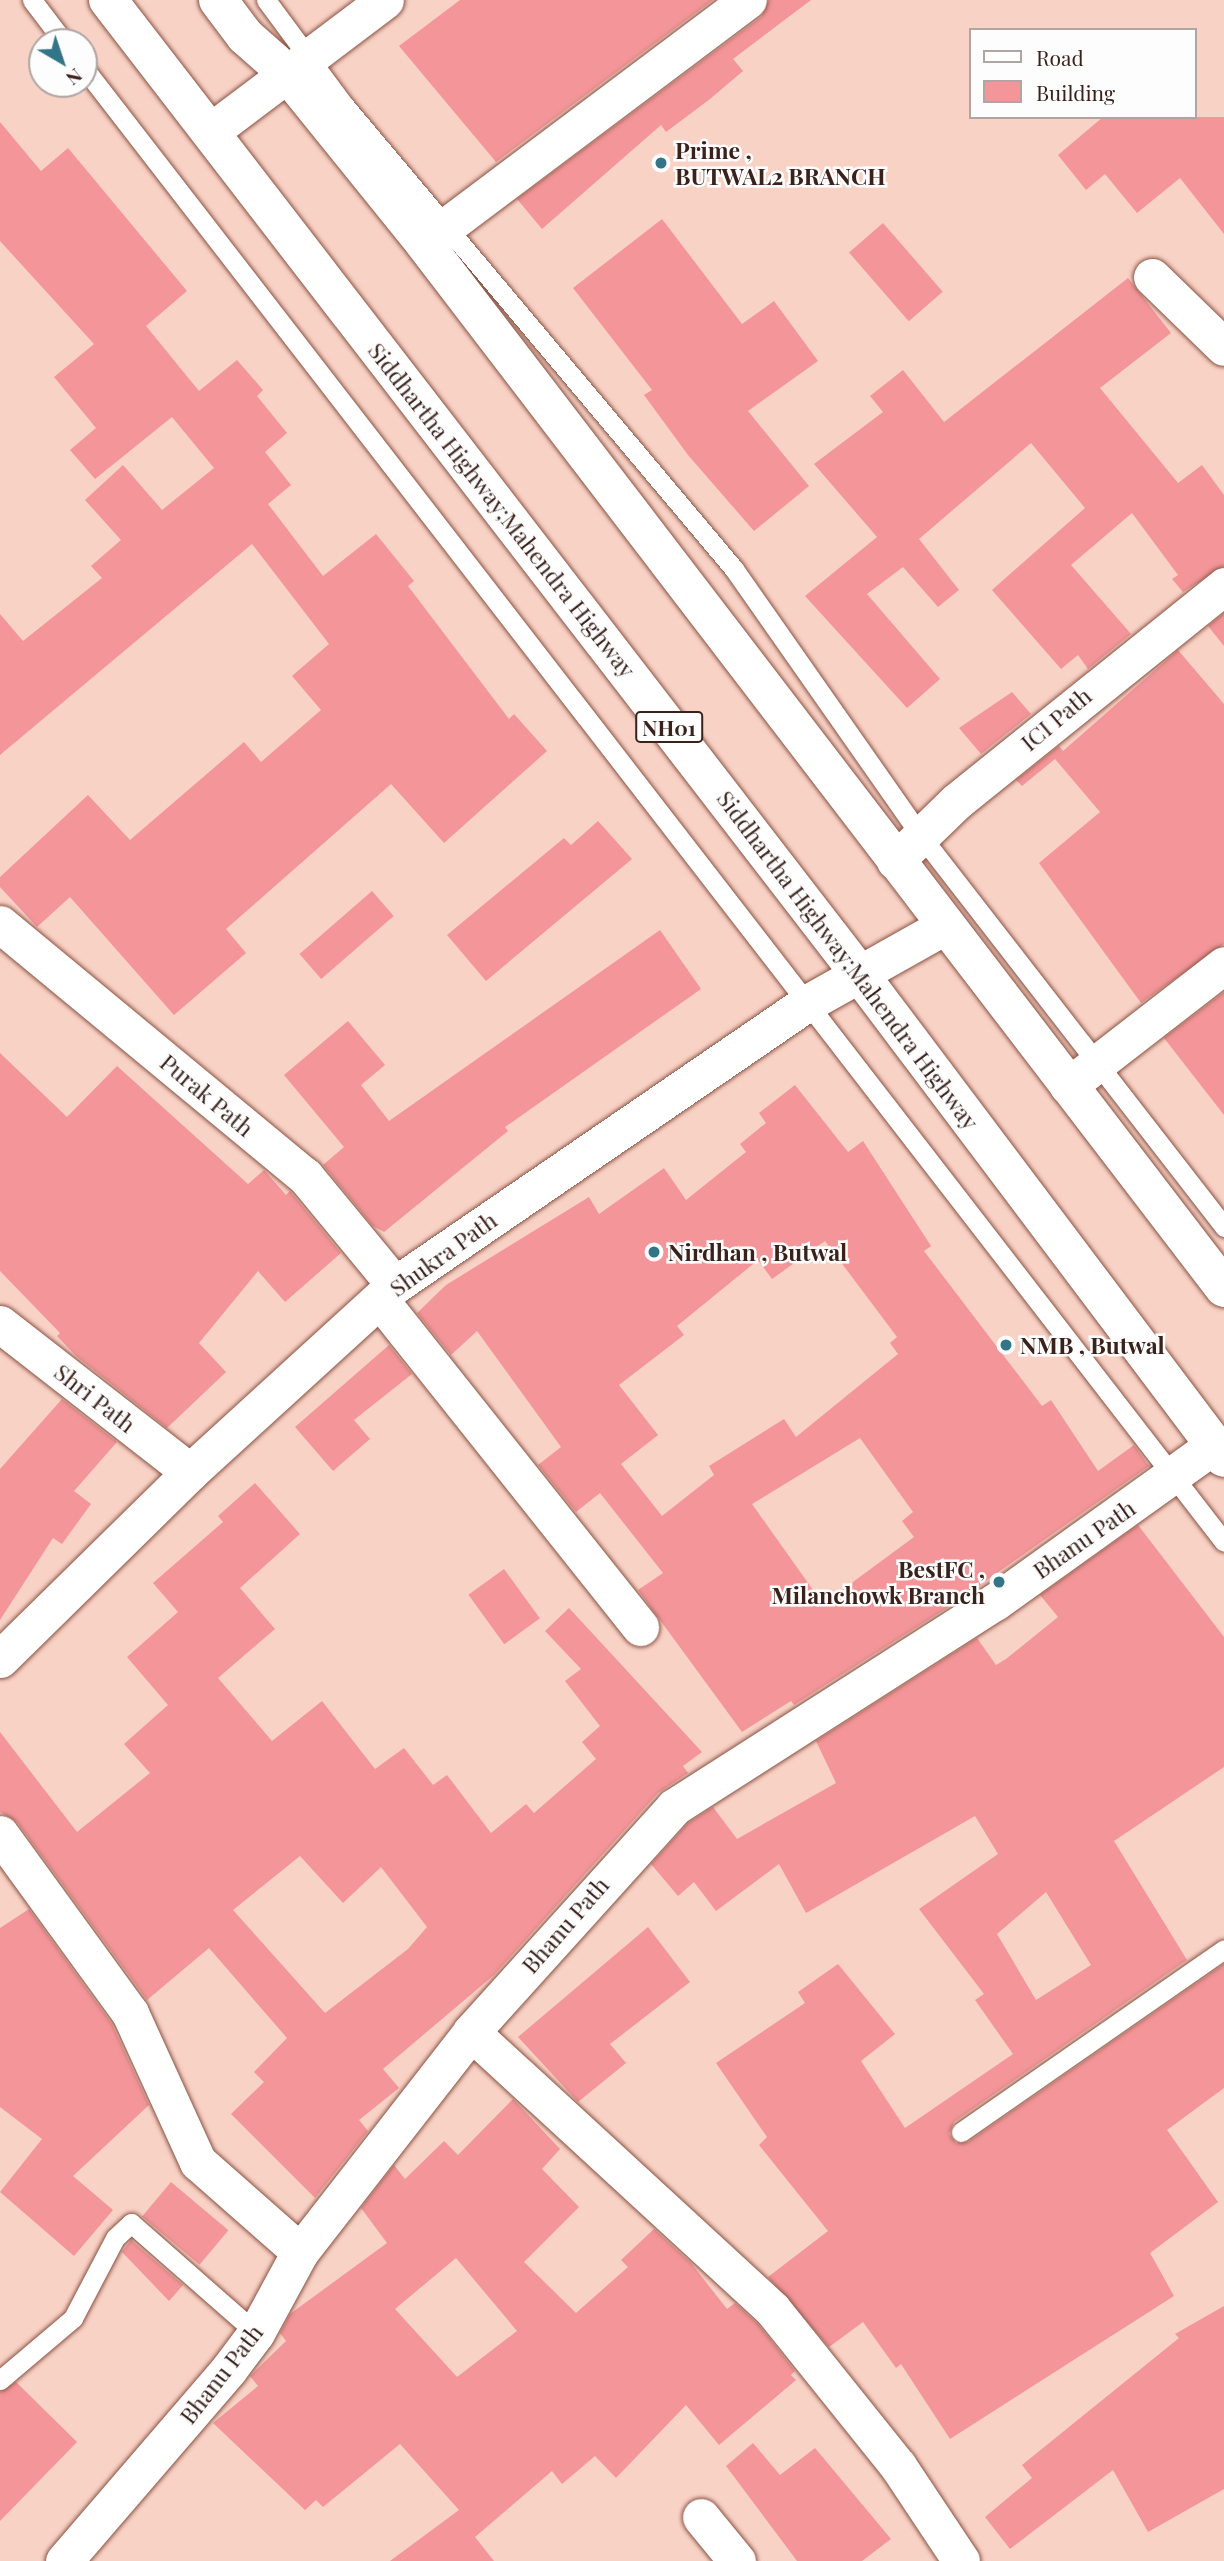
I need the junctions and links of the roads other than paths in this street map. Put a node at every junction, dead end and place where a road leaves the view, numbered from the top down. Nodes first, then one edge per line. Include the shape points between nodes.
1 (32, 0) edge
2 (108, 0) edge
3 (218, 0) edge
4 (266, 0) edge
5 (385, 0) edge
6 (748, 0) edge
7 (53, 28) edge
8 (298, 65) junction
9 (98, 86) edge
10 (210, 132) junction
11 (435, 235) junction
12 (1152, 277) dead end
13 (1224, 347) edge
14 (1224, 586) edge
15 (908, 848) junction
16 (0, 924) edge
17 (945, 926) junction
18 (1224, 965) edge
19 (858, 972) junction
20 (804, 1005) junction
21 (1097, 1063) junction
22 (1068, 1086) junction
23 (1224, 1227) edge
24 (1224, 1288) edge
25 (388, 1293) junction
26 (0, 1324) edge
27 (1219, 1451) edge
28 (190, 1472) junction
29 (1172, 1477) junction
30 (1224, 1542) edge
31 (640, 1627) dead end
32 (0, 1659) edge
33 (0, 1834) edge
34 (1224, 1949) edge
35 (471, 2032) junction
36 (961, 2132) dead end
37 (300, 2252) junction
38 (256, 2333) junction
39 (0, 2380) edge
40 (701, 2517) dead end
41 (64, 2561) edge
42 (737, 2561) edge
43 (961, 2561) edge

1 - 7 lane
2 - 10 highway, Siddhartha Highway;Mahendra Highway / NH01
3 - 8 highway via 245,36
4 - 8 lane
5 - 8 street
6 - 11 street
8 - 10 street
8 - 11 highway
9 - 20 lane
10 - 19 highway, Siddhartha Highway;Mahendra Highway / NH01
11 - 15 highway
12 - 13 street
14 - 15 street, ICI Path via 1077,701
15 - 17 highway
15 - 21 lane
16 - 25 street, Purak Path via 305,1176
17 - 19 street, Shukra Path
17 - 22 highway
18 - 21 street
19 - 20 street, Shukra Path
19 - 27 highway, Siddhartha Highway;Mahendra Highway / NH01
20 - 25 street, Shukra Path
20 - 29 lane
21 - 22 street
21 - 23 lane
22 - 24 highway
25 - 28 street, Shukra Path
25 - 31 street, Purak Path
26 - 28 street, Shri Path
27 - 29 street, Bhanu Path
28 - 32 street, Shukra Path
29 - 30 lane
29 - 35 street, Bhanu Path via 995,1602 674,1807
33 - 37 street via 130,2013 198,2162
34 - 36 lane
35 - 37 street, Bhanu Path
35 - 43 street via 773,2310 898,2466
37 - 38 street, Bhanu Path
38 - 39 lane via 131,2223 116,2238 73,2318
38 - 41 street, Bhanu Path
40 - 42 street

